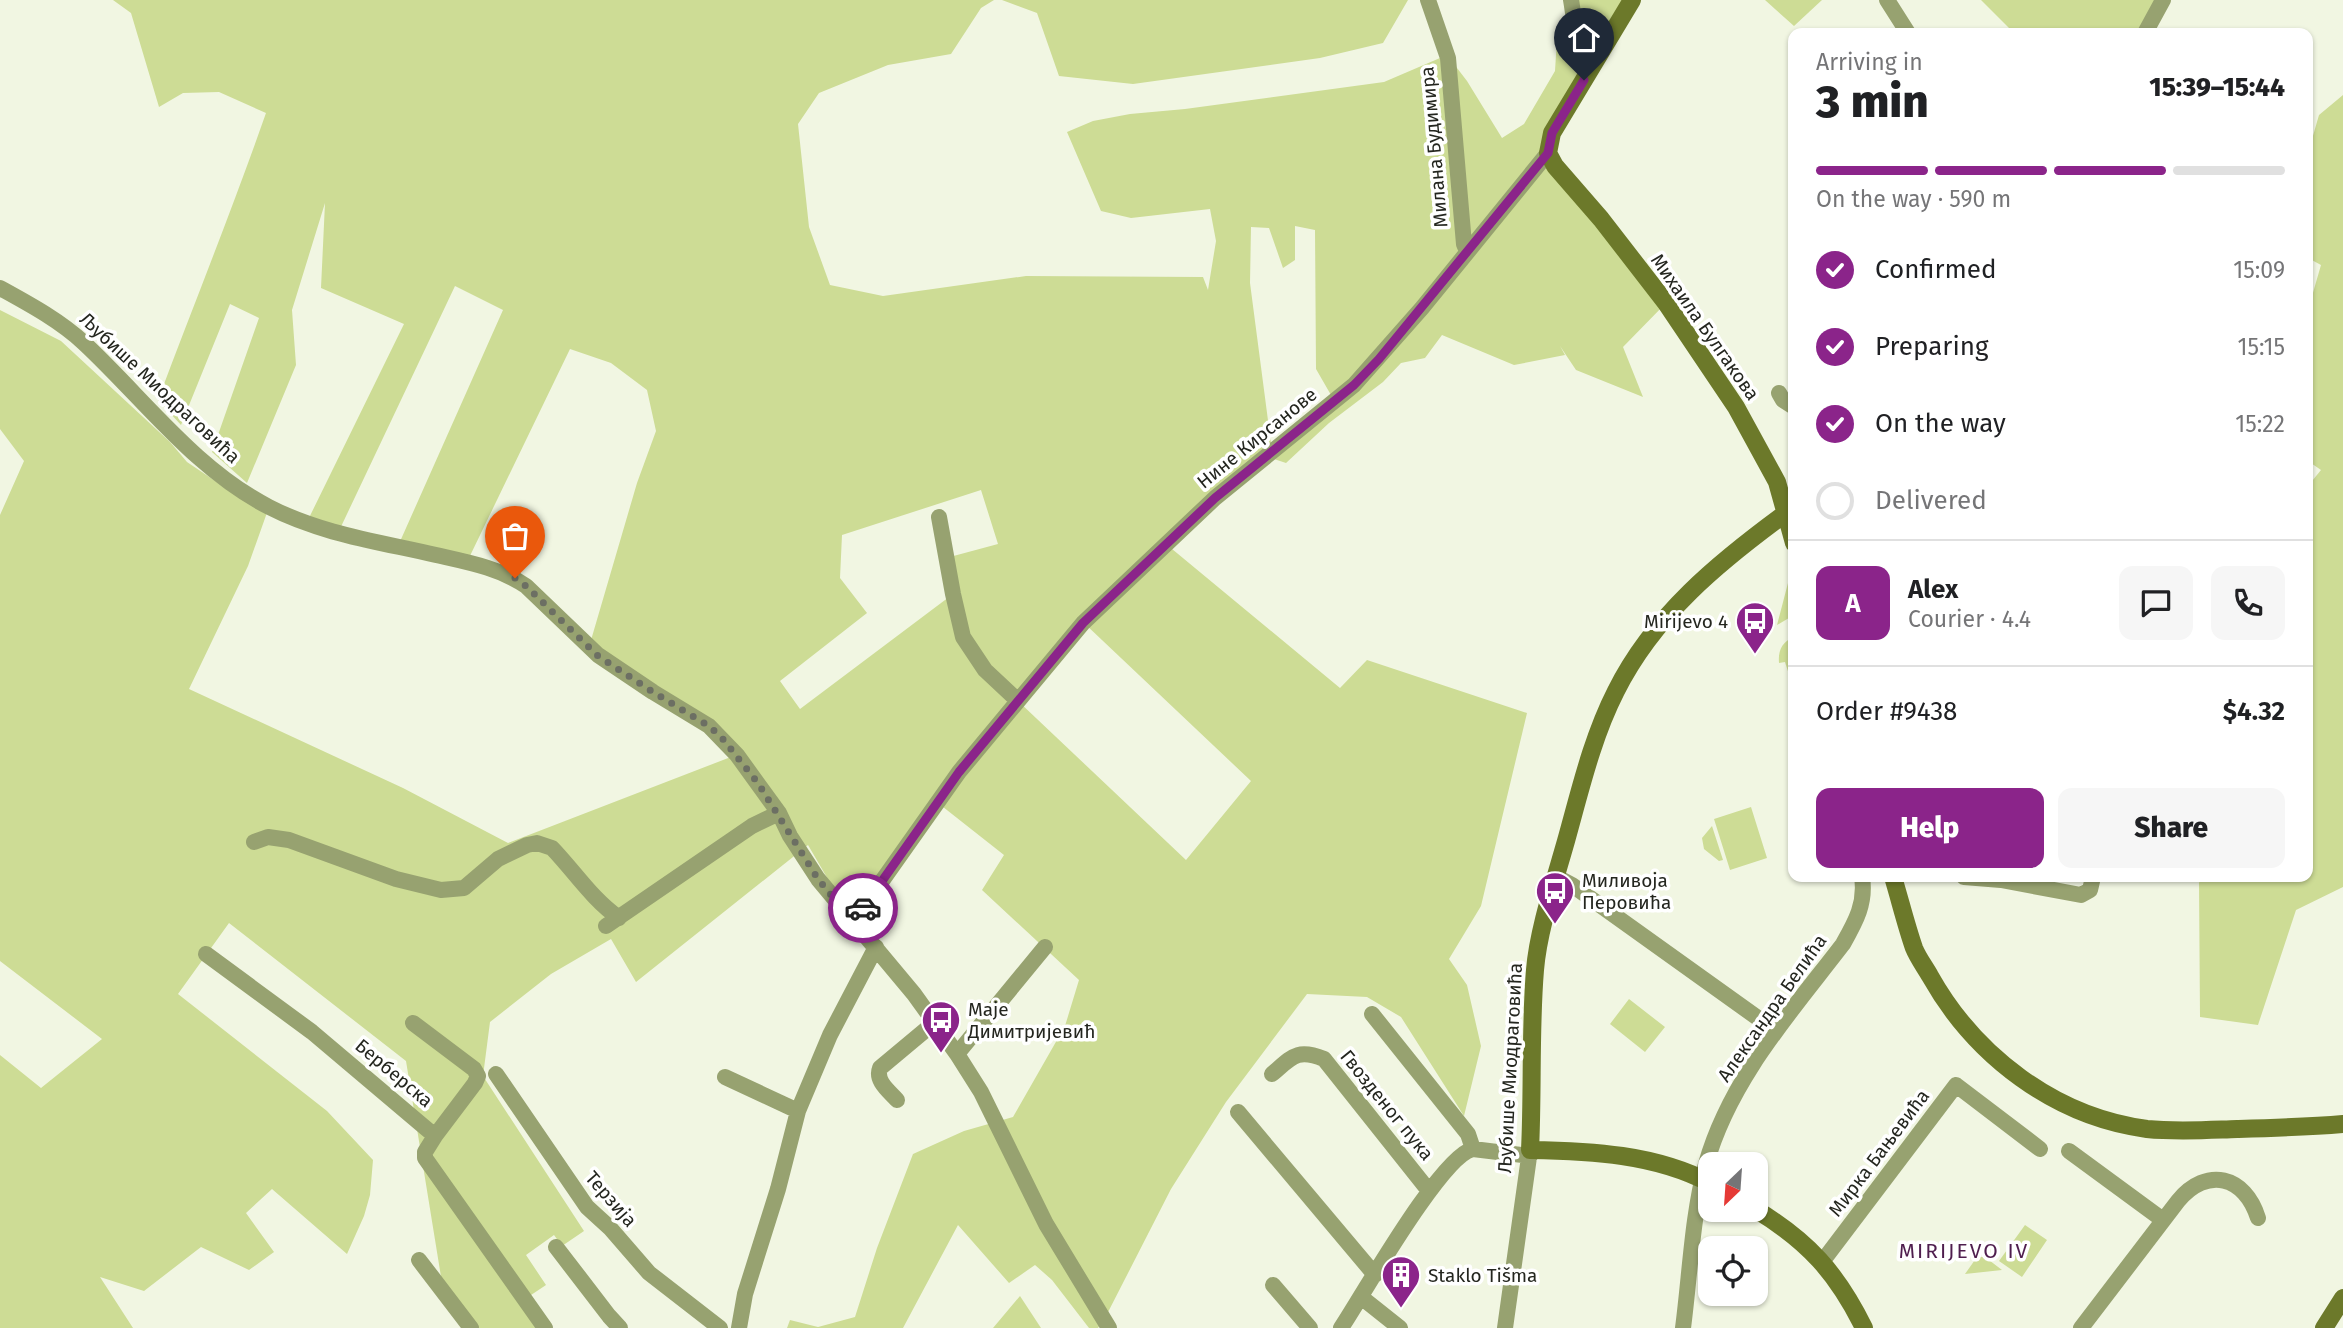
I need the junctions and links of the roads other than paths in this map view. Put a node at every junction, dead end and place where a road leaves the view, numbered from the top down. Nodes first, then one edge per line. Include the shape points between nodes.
1 (1427, 0) edge
2 (1571, 0) edge
3 (1632, 0) edge
4 (1886, 0) edge
5 (2162, 0) edge
6 (1905, 28) edge
7 (2148, 28) edge
8 (1595, 60) junction
9 (1548, 153) junction
10 (1467, 251) junction
11 (0, 288) edge
12 (1779, 393) dead end
13 (1788, 403) edge
14 (1788, 506) edge
15 (1788, 511) edge
16 (939, 517) dead end
17 (1017, 701) junction
18 (779, 813) junction
19 (254, 842) dead end
20 (1557, 877) junction
21 (1862, 882) edge
22 (1895, 882) edge
23 (2012, 882) edge
24 (2092, 882) edge
25 (853, 922) junction
26 (876, 947) junction
27 (1045, 947) dead end
28 (206, 954) dead end
29 (1372, 1014) dead end
30 (935, 1022) junction
31 (413, 1023) dead end
32 (1776, 1031) junction
33 (957, 1054) junction
34 (496, 1074) dead end
35 (1272, 1074) dead end
36 (725, 1077) dead end
37 (897, 1100) dead end
38 (798, 1111) junction
39 (1238, 1112) dead end
40 (2343, 1124) edge
41 (435, 1136) junction
42 (1473, 1149) junction
43 (2040, 1149) dead end
44 (2069, 1151) dead end
45 (1714, 1152) edge
46 (1530, 1153) junction
47 (1698, 1178) edge
48 (1430, 1191) junction
49 (1768, 1218) edge
50 (2258, 1218) dead end
51 (2163, 1220) junction
52 (1700, 1222) edge
53 (556, 1247) dead end
54 (419, 1260) dead end
55 (1822, 1262) junction
56 (1375, 1275) junction
57 (1273, 1284) dead end
58 (1361, 1297) junction
59 (2340, 1307) edge
60 (471, 1328) edge
61 (545, 1328) edge
62 (620, 1328) edge
63 (720, 1328) edge
64 (739, 1328) edge
65 (1109, 1328) edge
66 (1310, 1328) edge
67 (1341, 1328) edge
68 (1400, 1328) edge
69 (1505, 1328) edge
70 (1683, 1328) edge
71 (1864, 1328) edge
72 (2081, 1328) edge
73 (2324, 1328) edge

1 - 10 street, Милана Будимира via 1448,58
2 - 8 street via 1577,37
3 - 8 street, Нине Кирсанове
4 - 6 street
5 - 7 street
8 - 9 street, Нине Кирсанове via 1552,133
9 - 10 street, Нине Кирсанове
9 - 14 street, Михаила Булгакова via 1717,375
10 - 17 street, Нине Кирсанове via 1354,385 1185,525 1083,623
11 - 18 street, Љубише Миодраговића via 57,321 211,470 269,507 315,526 515,578 598,656 709,726 737,755
12 - 13 street
15 - 20 street, Љубише Миодраговића via 1675,606 1636,655 1597,736
16 - 17 street via 963,637 985,670
17 - 25 street, Нине Кирсанове via 959,772
18 - 19 street via 612,922 552,848 544,845 527,845 498,859 464,888 441,890 289,841 268,837
18 - 25 street, Љубише Миодраговића via 814,872
20 - 32 street
20 - 46 street, Љубише Миодраговића via 1535,968
21 - 32 street, Александра Белића via 1863,899 1843,944
22 - 40 street via 1915,950 1940,993 1990,1053 2043,1094 2111,1122 2146,1128 2186,1131
23 - 24 street via 2081,895 2090,890
25 - 26 street, Љубише Миодраговића
26 - 30 street, Љубише Миодраговића
26 - 38 street via 830,1035
27 - 33 street
28 - 41 street, Берберска via 312,1032
29 - 42 street via 1468,1134
30 - 33 street, Љубише Миодраговића
30 - 37 street via 880,1068 879,1080
31 - 41 street via 478,1076
32 - 45 street, Александра Белића via 1745,1075 1724,1117
33 - 65 street, Љубише Миодраговића via 981,1092 1046,1224
34 - 63 street, Терзија via 587,1207 649,1273
35 - 48 street, Гвозденог пука via 1294,1055 1324,1059
36 - 38 street
38 - 64 street
39 - 56 street
41 - 61 street, Берберска via 425,1158
42 - 46 street
42 - 48 street, Гвозденог пука via 1456,1160
43 - 55 street, Мирка Бањевића via 1956,1085
44 - 51 street
46 - 47 street via 1603,1153 1676,1168
46 - 69 street, Љубише Миодраговића
48 - 56 street, Гвозденог пука
49 - 55 street via 1802,1241
50 - 51 street via 2246,1192 2230,1182 2211,1180 2194,1185
51 - 72 street
52 - 70 street, Александра Белића
53 - 62 street
54 - 60 street
55 - 71 street
56 - 58 street, Гвозденог пука
57 - 66 street
58 - 67 street, Гвозденог пука
58 - 68 street
59 - 73 street

